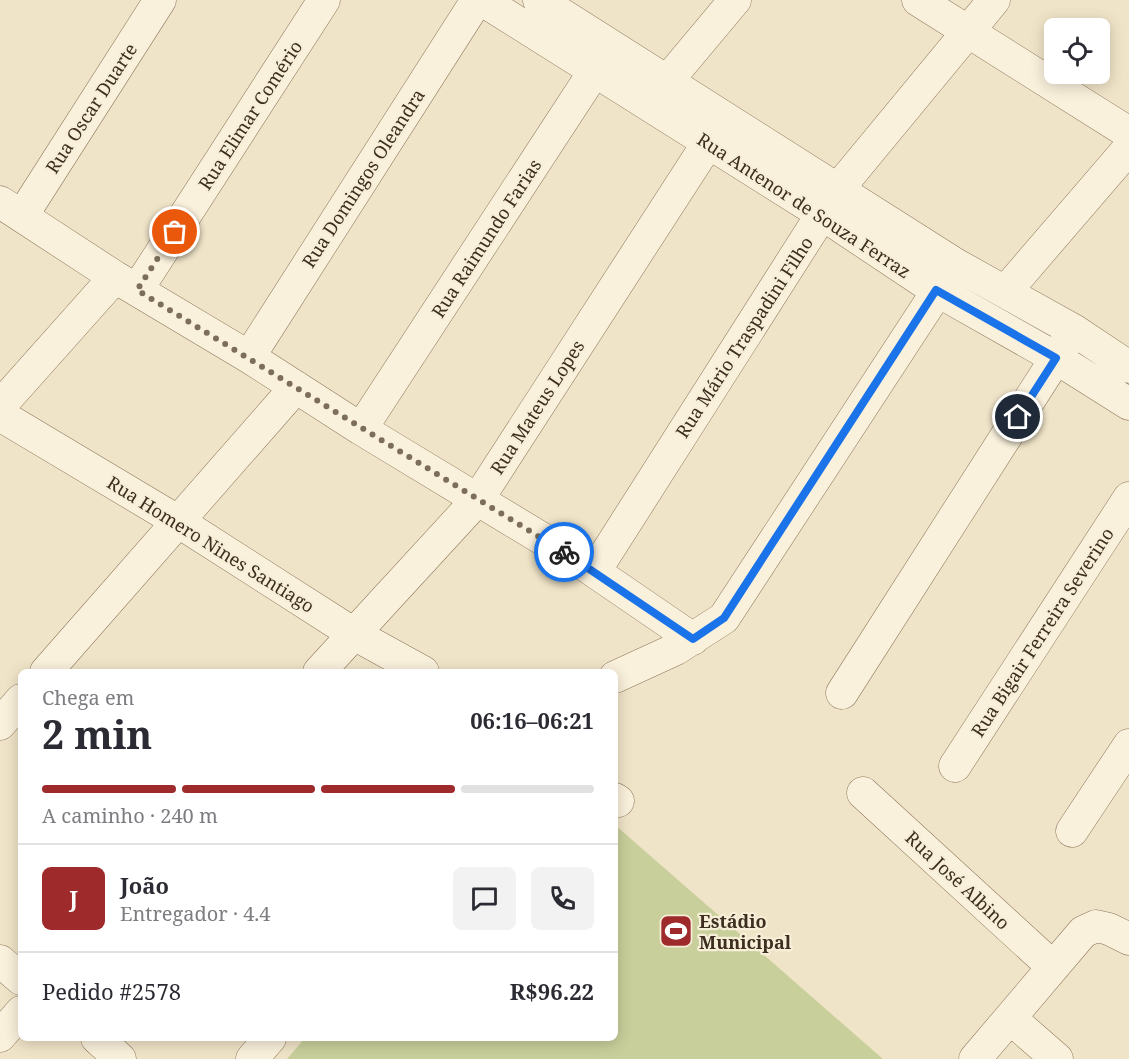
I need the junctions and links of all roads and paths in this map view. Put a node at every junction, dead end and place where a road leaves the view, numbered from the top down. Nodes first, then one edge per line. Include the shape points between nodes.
1 (160, 0) edge
2 (324, 0) edge
3 (477, 0) edge
4 (482, 0) edge
5 (539, 0) edge
6 (735, 0) edge
7 (918, 0) edge
8 (994, 0) edge
9 (967, 31) junction
10 (602, 59) junction
11 (668, 80) junction
12 (716, 130) junction
13 (1129, 133) edge
14 (1129, 148) edge
15 (830, 202) junction
16 (11, 209) edge
17 (956, 264) junction
18 (126, 284) junction
19 (936, 290) junction
20 (1006, 291) junction
21 (1075, 331) junction
22 (249, 357) junction
23 (1056, 358) junction
24 (1129, 367) edge
25 (296, 387) junction
26 (1129, 404) edge
27 (0, 406) edge
28 (0, 415) edge
29 (362, 429) junction
30 (1129, 498) edge
31 (478, 499) junction
32 (179, 522) junction
33 (595, 571) junction
34 (354, 634) junction
35 (693, 639) junction
36 (49, 669) edge
37 (322, 669) edge
38 (418, 669) edge
39 (618, 675) edge
40 (842, 693) dead end
41 (18, 703) edge
42 (0, 724) edge
43 (1129, 745) edge
44 (955, 766) dead end
45 (863, 793) dead end
46 (1072, 831) dead end
47 (1129, 939) edge
48 (0, 962) edge
49 (1053, 968) junction
50 (18, 977) edge
51 (18, 1015) edge
52 (1010, 1018) junction
53 (0, 1036) edge
54 (100, 1041) edge
55 (267, 1041) edge
56 (120, 1059) edge
57 (252, 1059) edge
58 (975, 1059) edge
59 (1057, 1059) edge

1 - 16 street, Rua Oscar Duarte
2 - 18 street, Rua Elimar Comério
3 - 22 street, Rua Domingos Oleandra
4 - 10 street, Rua Antenor de Souza Ferraz
5 - 10 street, Rua Antenor de Souza Ferraz
6 - 11 street
7 - 9 street
8 - 9 street, Rua Mário Traspadini Filho
9 - 13 street
9 - 15 street, Rua Mário Traspadini Filho
10 - 11 street, Rua Antenor de Souza Ferraz
10 - 12 street, Rua Antenor de Souza Ferraz
10 - 29 street, Rua Raimundo Farias
11 - 12 street, Rua Antenor de Souza Ferraz
12 - 15 street, Rua Antenor de Souza Ferraz
12 - 31 street, Rua Mateus Lopes
14 - 20 street
15 - 17 street, Rua Antenor de Souza Ferraz
15 - 19 street, Rua Antenor de Souza Ferraz
15 - 33 street, Rua Mário Traspadini Filho
16 - 18 street
17 - 19 street
17 - 20 street, Rua Antenor de Souza Ferraz
18 - 22 street
18 - 27 street, Rua Elimar Comério
19 - 23 street, Rua Antenor de Souza Ferraz
19 - 35 street via 724,618
20 - 21 street, Rua Antenor de Souza Ferraz
21 - 23 street
21 - 24 street, Rua Antenor de Souza Ferraz
22 - 25 street
23 - 26 street, Rua Antenor de Souza Ferraz
23 - 40 street
25 - 29 street
25 - 32 street
28 - 32 street, Rua Homero Nines Santiago
29 - 31 street
30 - 44 street, Rua Bigair Ferreira Severino
31 - 33 street
31 - 34 street, Rua Mateus Lopes
32 - 34 street, Rua Homero Nines Santiago
32 - 36 street
33 - 35 street
34 - 37 street, Rua Mateus Lopes
34 - 38 street, Rua Homero Nines Santiago
35 - 39 street
41 - 42 street
43 - 46 street
45 - 49 street, Rua José Albino
47 - 49 street via 1096,926 1083,932
48 - 50 street
49 - 52 street
51 - 53 street
52 - 58 street
52 - 59 street
54 - 56 street
55 - 57 street

